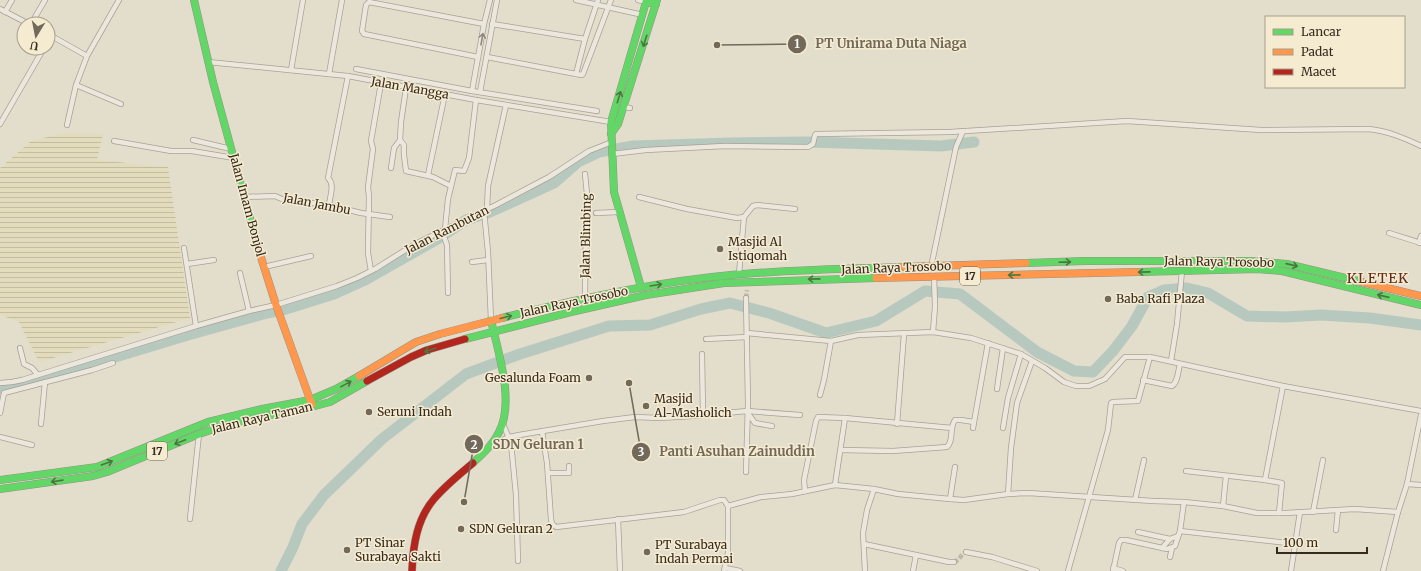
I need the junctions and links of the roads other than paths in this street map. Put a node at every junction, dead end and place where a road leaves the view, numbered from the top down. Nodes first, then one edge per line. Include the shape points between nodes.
1 (12, 0) edge
2 (45, 0) edge
3 (119, 0) edge
4 (194, 0) edge
5 (303, 0) edge
6 (342, 0) edge
7 (490, 0) edge
8 (496, 0) edge
9 (576, 0) edge
10 (611, 0) edge
11 (638, 0) edge
12 (597, 2) edge
13 (646, 2) junction
14 (657, 2) edge
15 (608, 6) junction
16 (2, 10) edge
17 (643, 15) junction
18 (35, 16) edge
19 (16, 17) edge
20 (652, 17) junction
21 (484, 24) junction
22 (492, 24) junction
23 (56, 39) edge
24 (585, 39) junction
25 (39, 56) edge
26 (87, 56) junction
27 (478, 57) junction
28 (487, 57) junction
29 (208, 62) junction
30 (356, 69) dead end
31 (291, 70) junction
32 (329, 74) junction
33 (576, 74) junction
34 (348, 76) junction
35 (381, 83) junction
36 (76, 85) junction
37 (406, 88) junction
38 (472, 91) junction
39 (480, 92) junction
40 (445, 94) junction
41 (476, 100) junction
42 (121, 104) dead end
43 (506, 105) junction
44 (597, 111) dead end
45 (611, 122) junction
46 (0, 124) edge
47 (67, 126) dead end
48 (963, 131) junction
49 (612, 134) junction
50 (193, 140) dead end
51 (400, 140) junction
52 (114, 141) dead end
53 (1421, 146) edge
54 (231, 149) junction
55 (612, 149) junction
56 (234, 158) junction
57 (391, 168) dead end
58 (585, 174) dead end
59 (428, 175) junction
60 (452, 186) junction
61 (244, 197) junction
62 (639, 197) dead end
63 (329, 205) junction
64 (795, 209) dead end
65 (485, 212) junction
66 (596, 212) dead end
67 (619, 212) junction
68 (368, 214) junction
69 (390, 217) dead end
70 (744, 217) junction
71 (444, 233) junction
72 (1389, 233) dead end
73 (1421, 236) edge
74 (1420, 243) edge
75 (184, 248) dead end
76 (311, 256) dead end
77 (214, 260) dead end
78 (488, 260) junction
79 (1085, 261) junction
80 (1095, 261) junction
81 (472, 262) dead end
82 (187, 264) junction
83 (264, 267) junction
84 (931, 267) junction
85 (371, 271) junction
86 (240, 273) dead end
87 (1096, 273) junction
88 (739, 274) junction
89 (1086, 274) junction
90 (1181, 275) junction
91 (934, 280) junction
92 (747, 282) junction
93 (641, 287) junction
94 (747, 290) tunnel mouth
95 (448, 293) dead end
96 (1421, 296) edge
97 (585, 298) junction
98 (746, 298) tunnel mouth
99 (1421, 305) edge
100 (278, 310) junction
101 (250, 311) junction
102 (491, 320) junction
103 (196, 326) junction
104 (493, 332) junction
105 (933, 332) junction
106 (904, 334) junction
107 (748, 335) junction
108 (706, 339) dead end
109 (828, 340) junction
110 (988, 343) junction
111 (20, 348) dead end
112 (1003, 348) junction
113 (702, 354) dead end
114 (1021, 354) junction
115 (1150, 357) junction
116 (1032, 361) junction
117 (1171, 361) junction
118 (113, 363) dead end
119 (1180, 364) junction
120 (71, 370) junction
121 (38, 375) junction
122 (1143, 380) junction
123 (45, 382) junction
124 (0, 383) edge
125 (1283, 386) junction
126 (997, 389) dead end
127 (820, 395) dead end
128 (311, 403) junction
129 (1421, 411) edge
130 (747, 412) junction
131 (0, 413) edge
132 (703, 415) junction
133 (800, 415) dead end
134 (1421, 415) edge
135 (845, 418) junction
136 (41, 424) dead end
137 (503, 424) junction
138 (896, 424) junction
139 (772, 426) dead end
140 (952, 428) junction
141 (1003, 428) dead end
142 (542, 432) junction
143 (199, 434) junction
144 (0, 437) edge
145 (509, 437) junction
146 (32, 445) dead end
147 (490, 446) junction
148 (841, 450) junction
149 (1144, 460) dead end
150 (1323, 460) dead end
151 (569, 466) dead end
152 (955, 467) dead end
153 (1186, 471) dead end
154 (746, 472) dead end
155 (548, 473) junction
156 (1226, 476) junction
157 (0, 480) edge
158 (1265, 480) junction
159 (1407, 484) junction
160 (835, 485) junction
161 (1421, 485) edge
162 (0, 489) edge
163 (874, 489) junction
164 (802, 492) junction
165 (1008, 494) junction
166 (1090, 496) junction
167 (950, 499) junction
168 (1136, 500) junction
169 (1184, 502) junction
170 (728, 506) junction
171 (1223, 506) junction
172 (1338, 510) junction
173 (1300, 512) junction
174 (1313, 512) junction
175 (1398, 512) junction
176 (1279, 513) junction
177 (190, 519) dead end
178 (618, 519) junction
179 (1336, 530) dead end
180 (1180, 531) junction
181 (1138, 532) dead end
182 (1178, 536) junction
183 (1170, 539) junction
184 (864, 544) junction
185 (1296, 544) junction
186 (1162, 548) junction
187 (1172, 548) junction
188 (966, 552) dead end
189 (916, 556) junction
190 (1170, 557) dead end
191 (518, 562) dead end
192 (954, 562) dead end
193 (725, 570) edge
194 (1113, 570) edge
195 (412, 571) edge
196 (620, 571) edge
197 (740, 571) edge
198 (865, 571) edge
199 (913, 571) edge
200 (1037, 571) edge
201 (1068, 571) edge
202 (1123, 571) edge
203 (1291, 571) edge
204 (1383, 571) edge

1 - 16 street
2 - 18 street
3 - 26 street
4 - 29 main road, Jalan Imam Bonjol
5 - 31 street
6 - 32 street
7 - 21 street
8 - 22 street
9 - 12 street
10 - 15 street
11 - 13 street
12 - 15 street
12 - 24 street
13 - 14 main road
13 - 17 main road
14 - 20 main road
15 - 17 street
15 - 33 street via 584,74
16 - 19 street
17 - 20 main road
45 -> 17 main road
20 -> 49 main road via 627,107
27 -> 21 street
21 - 27 street via 369,2 366,5 362,31 364,34
22 - 24 street
22 - 28 street
23 - 26 street
24 - 33 street
25 - 46 street
26 - 36 street
27 - 38 street
28 - 33 street
28 - 39 street
29 - 31 street, Jalan Mangga
29 - 54 main road, Jalan Imam Bonjol
30 - 38 street
31 - 32 street, Jalan Mangga
32 - 34 street, Jalan Mangga
34 - 35 street, Jalan Mangga
34 - 63 street via 328,178 332,182
35 - 37 street, Jalan Mangga
35 - 68 street via 371,141 373,149 367,190
36 - 42 street
36 - 47 street
37 - 40 street, Jalan Mangga
37 - 51 street
38 - 39 street
39 - 44 street
40 - 41 street, Jalan Mangga
40 - 59 street
41 - 43 street, Jalan Mangga
41 - 60 street via 469,158 464,171 455,170
43 - 45 street, Jalan Mangga
43 - 65 street via 488,186
45 - 49 main road
48 - 53 street via 1127,121 1261,130 1381,130
48 - 55 street, Jalan Rambutan via 816,134 813,144 808,147
48 - 84 street via 956,147
49 - 55 main road
50 - 54 street
51 - 57 street via 394,148
51 - 59 street via 404,145 406,171
52 - 56 street
54 - 56 main road, Jalan Imam Bonjol
55 - 65 street, Jalan Rambutan via 589,151 549,177
55 - 67 main road via 614,192
56 - 61 main road, Jalan Imam Bonjol
58 - 97 street, Jalan Blimbing via 588,204
59 - 60 street
60 - 71 street
61 - 63 street, Jalan Jambu via 275,196 284,200
61 - 83 main road, Jalan Imam Bonjol
62 - 70 street via 687,209 736,218
63 - 68 street, Jalan Jambu
64 - 70 street via 757,205
65 - 71 street, Jalan Rambutan
65 - 78 street
66 - 67 street
67 - 93 main road
68 - 69 street, Jalan Jambu
68 - 85 street via 368,253
70 - 88 street
71 - 85 street, Jalan Rambutan via 415,244
71 - 95 street via 447,245
72 - 74 street
73 - 74 street
75 - 82 street
76 - 83 street
77 - 82 street
78 - 81 street
78 - 102 street
79 - 80 main road, Jalan Raya Trosobo / 17
84 -> 79 main road, Jalan Raya Trosobo / 17
79 - 89 main road via 1088,270
80 - 87 main road
80 -> 96 main road, Jalan Raya Trosobo / 17 via 1275,262
82 - 103 street
83 - 100 main road, Jalan Imam Bonjol
84 - 88 main road, Jalan Raya Trosobo / 17
85 - 100 street, Jalan Rambutan
86 - 101 street
87 - 89 main road, Jalan Raya Trosobo / 17
90 -> 87 main road, Jalan Raya Trosobo / 17
93 -> 88 main road, Jalan Raya Trosobo / 17
89 -> 91 main road, Jalan Raya Trosobo / 17
99 -> 90 main road, Jalan Raya Trosobo / 17 via 1282,271 1257,269
90 - 117 street
91 -> 92 main road, Jalan Raya Trosobo / 17
91 - 105 street
92 - 94 street
92 - 104 main road, Jalan Raya Trosobo / 17 via 646,295
93 - 97 main road, Jalan Raya Trosobo / 17
102 -> 97 main road, Jalan Raya Trosobo / 17
98 - 107 street
100 - 101 street, Jalan Rambutan
100 - 128 main road, Jalan Imam Bonjol
101 - 103 street, Jalan Rambutan
102 - 104 main road
128 -> 102 main road, Jalan Raya Taman / 17 via 416,342
103 - 120 street, Jalan Rambutan
104 -> 128 main road, Jalan Raya Taman / 17 via 410,357 330,402
104 - 137 main road via 502,370 505,405
105 - 106 street
105 - 110 street
106 - 109 street via 858,335
106 - 138 street
107 - 108 street
107 - 109 street
107 - 130 street
109 - 127 street
110 - 112 street
110 - 140 street via 973,425 957,420
111 - 121 street via 24,364
112 - 114 street
112 - 126 street
113 - 132 street
114 - 116 street
114 - 141 street via 1008,398
115 - 116 street via 1125,357 1105,379 1089,386 1076,386 1064,382
115 - 117 street
115 - 122 street
116 - 165 street via 1017,403
117 - 119 street
118 - 120 street
119 - 122 street via 1172,386
119 - 125 street
120 - 121 street
120 - 123 street
121 - 124 street
122 - 166 street via 1138,401 1111,403 1108,430
123 - 131 street via 4,393
123 - 136 street
125 - 129 street
125 - 158 street
128 - 143 main road, Jalan Raya Taman / 17
157 -> 128 main road, Jalan Raya Taman / 17 via 97,467 208,422
130 - 132 street
130 - 133 street
130 - 139 street via 755,423
130 - 154 street
132 - 142 street via 635,417
134 - 159 street
135 - 138 street
135 - 148 street
135 - 164 street via 820,416 816,420
137 - 145 street
137 - 147 main road
138 - 140 street
140 - 148 street via 947,447
142 - 145 street
142 - 155 street
143 -> 162 main road, Jalan Raya Taman / 17 via 100,474
143 - 177 street
144 - 146 street
145 - 147 street
145 - 191 street via 516,495
147 - 195 main road via 435,499 423,517 415,542
148 - 160 street
149 - 168 street
150 - 174 street
151 - 155 street via 569,473
152 - 167 street
153 - 156 street
155 - 178 street via 553,526
156 - 158 street
156 - 171 street
158 - 176 street via 1282,483
159 - 161 street
159 - 175 street
160 - 163 street
160 - 164 street
163 - 167 street
163 - 184 street via 867,510
164 - 170 street via 761,497
165 - 166 street
165 - 167 street via 964,500
166 - 168 street
166 - 201 street
168 - 169 street
169 - 171 street
169 - 180 street
170 - 178 street via 724,500 720,500 684,512
170 - 193 street via 728,552
171 - 176 street via 1258,513
172 - 174 street
172 - 175 street
172 - 179 street
173 - 174 street
173 - 176 street
173 - 185 street
175 - 204 street
178 - 196 street
180 - 182 street
180 - 185 street
181 - 183 street
182 - 183 street
182 - 187 street
183 - 186 street
184 - 189 street
184 - 198 street
185 - 203 street
186 - 187 street
186 - 194 street via 1120,540
187 - 190 street
188 - 200 street
189 - 192 street
189 - 199 street
193 - 197 street
194 - 202 street

